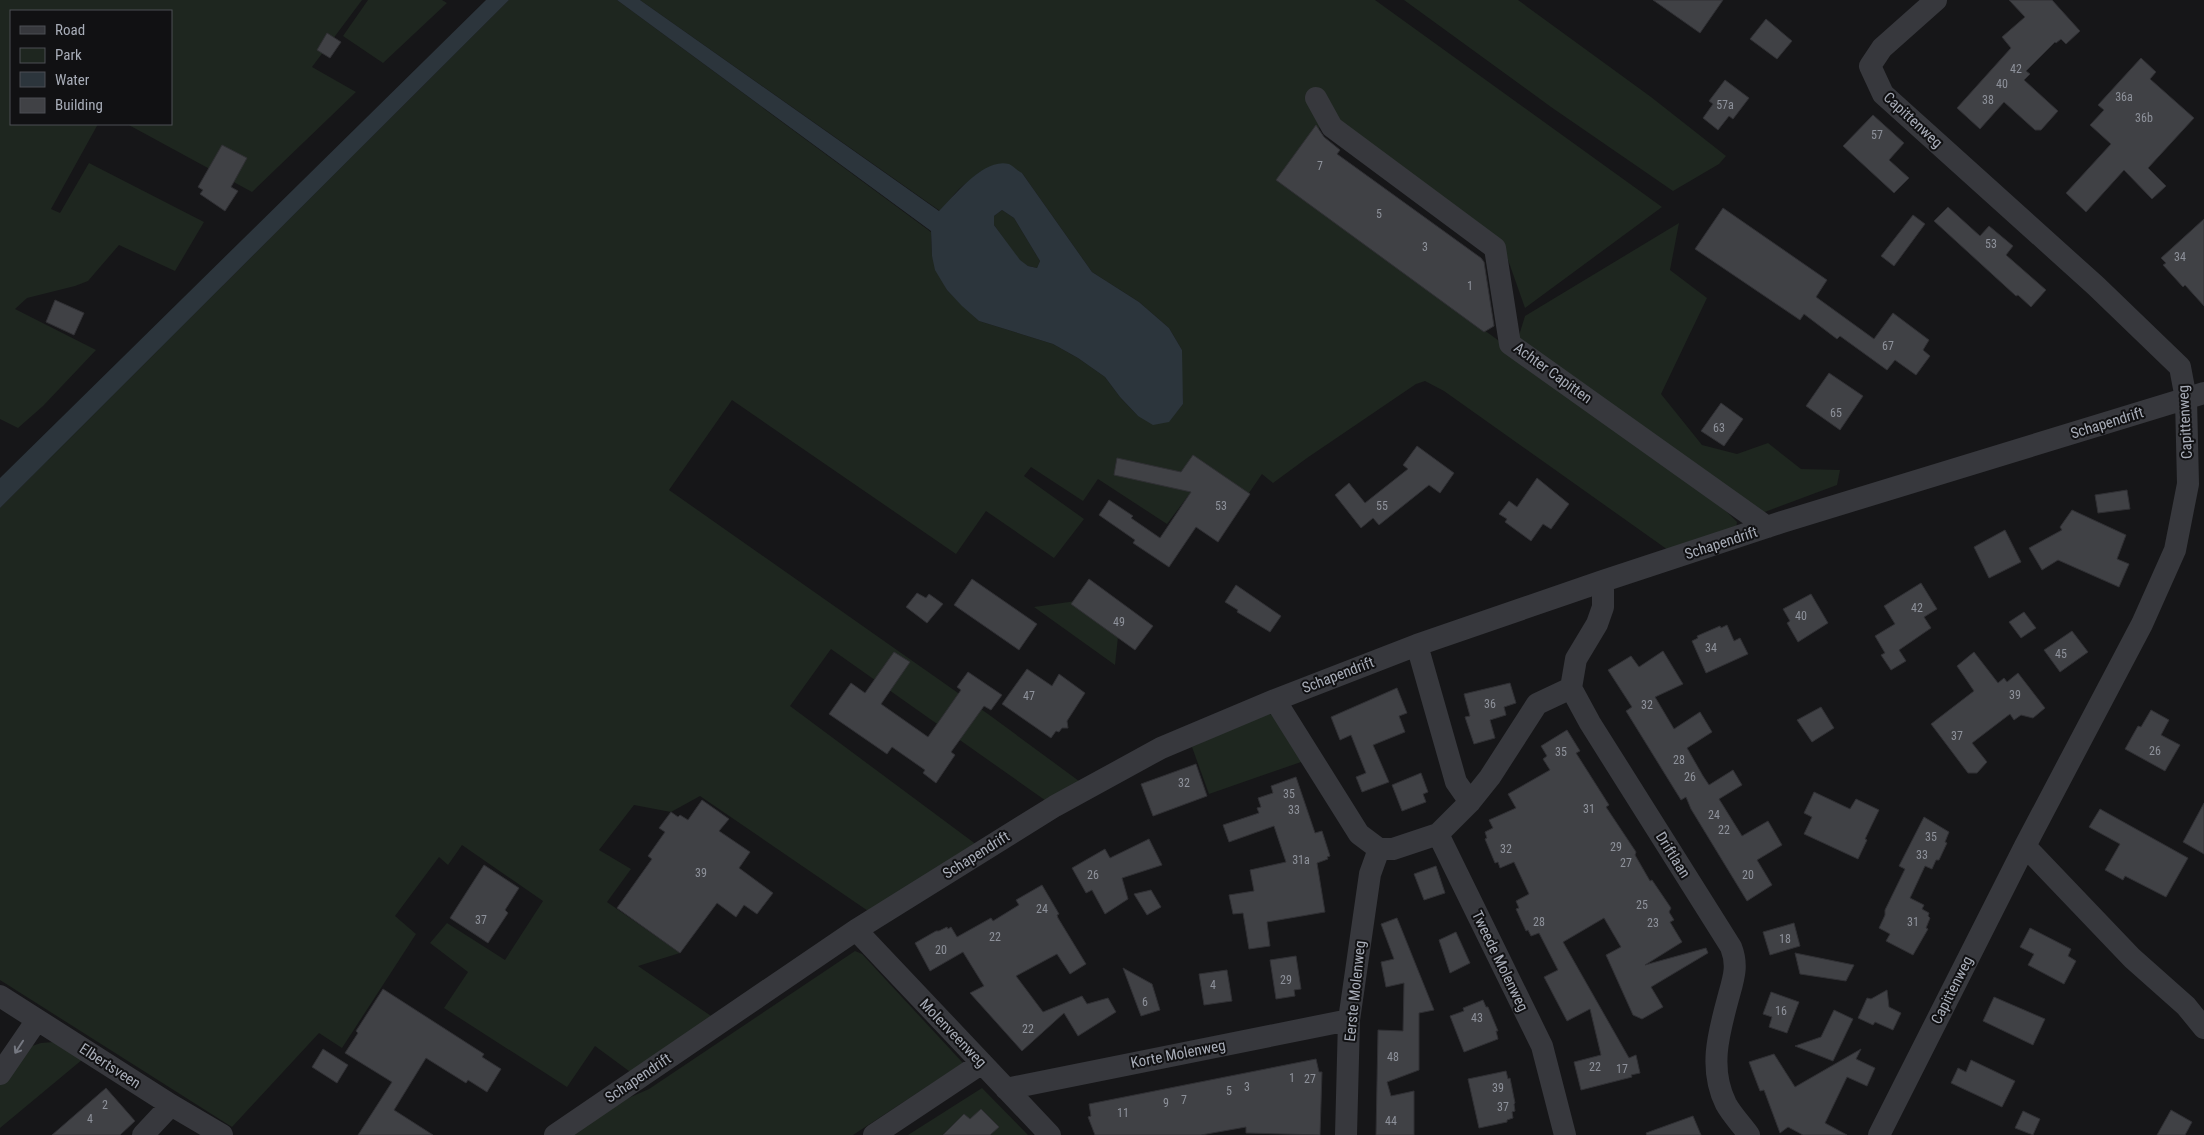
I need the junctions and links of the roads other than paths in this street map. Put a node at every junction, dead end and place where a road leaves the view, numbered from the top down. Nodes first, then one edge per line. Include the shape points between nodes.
1 (1936, 0) edge
2 (1316, 98) dead end
3 (2195, 396) edge
4 (1767, 527) junction
5 (1603, 581) junction
6 (1417, 645) junction
7 (1571, 688) junction
8 (1275, 700) junction
9 (1470, 802) junction
10 (1438, 834) junction
11 (2025, 846) junction
12 (1379, 849) junction
13 (856, 930) junction
14 (0, 996) edge
15 (37, 1020) junction
16 (1349, 1020) junction
17 (2204, 1028) edge
18 (982, 1063) junction
19 (0, 1074) edge
20 (1006, 1089) junction
21 (171, 1106) junction
22 (143, 1135) edge
23 (222, 1135) edge
24 (555, 1135) edge
25 (874, 1135) edge
26 (1050, 1135) edge
27 (1346, 1135) edge
28 (1564, 1135) edge
29 (1749, 1135) edge
30 (1879, 1135) edge

1 - 3 street, Capittenweg via 1882,48 1870,66 1883,94 2096,286 2180,367
2 - 4 street, Achter Capitten via 1332,127 1495,248 1510,344
3 - 4 street, Schapendrift
3 - 11 street, Capittenweg via 2188,484 2175,550 2142,624
4 - 5 street, Schapendrift
5 - 6 street, Schapendrift
5 - 7 street via 1604,607 1576,659
6 - 8 street, Schapendrift
6 - 9 street via 1456,782
7 - 9 street via 1537,704
7 - 29 street, Driftlaan via 1731,947 1736,960 1734,977 1718,1036 1715,1069 1726,1104
8 - 12 street via 1359,834
8 - 13 street, Schapendrift via 1160,748 1055,806
9 - 10 street
10 - 12 street via 1393,849
10 - 28 street, Tweede Molenweg via 1542,1046
11 - 17 street via 2132,958 2186,1006
11 - 30 street, Capittenweg
12 - 16 street, Eerste Molenweg via 1370,874
13 - 18 street, Molenveenweg
13 - 24 street, Schapendrift
14 - 15 street, Elbertsveen
15 -> 19 street
15 - 21 street, Elbertsveen
16 - 20 street, Korte Molenweg
16 - 27 street, Eerste Molenweg
18 - 20 street, Molenveenweg
18 - 25 street
20 - 26 street, Molenveenweg
21 - 22 street
21 - 23 street, Elbertsveen

